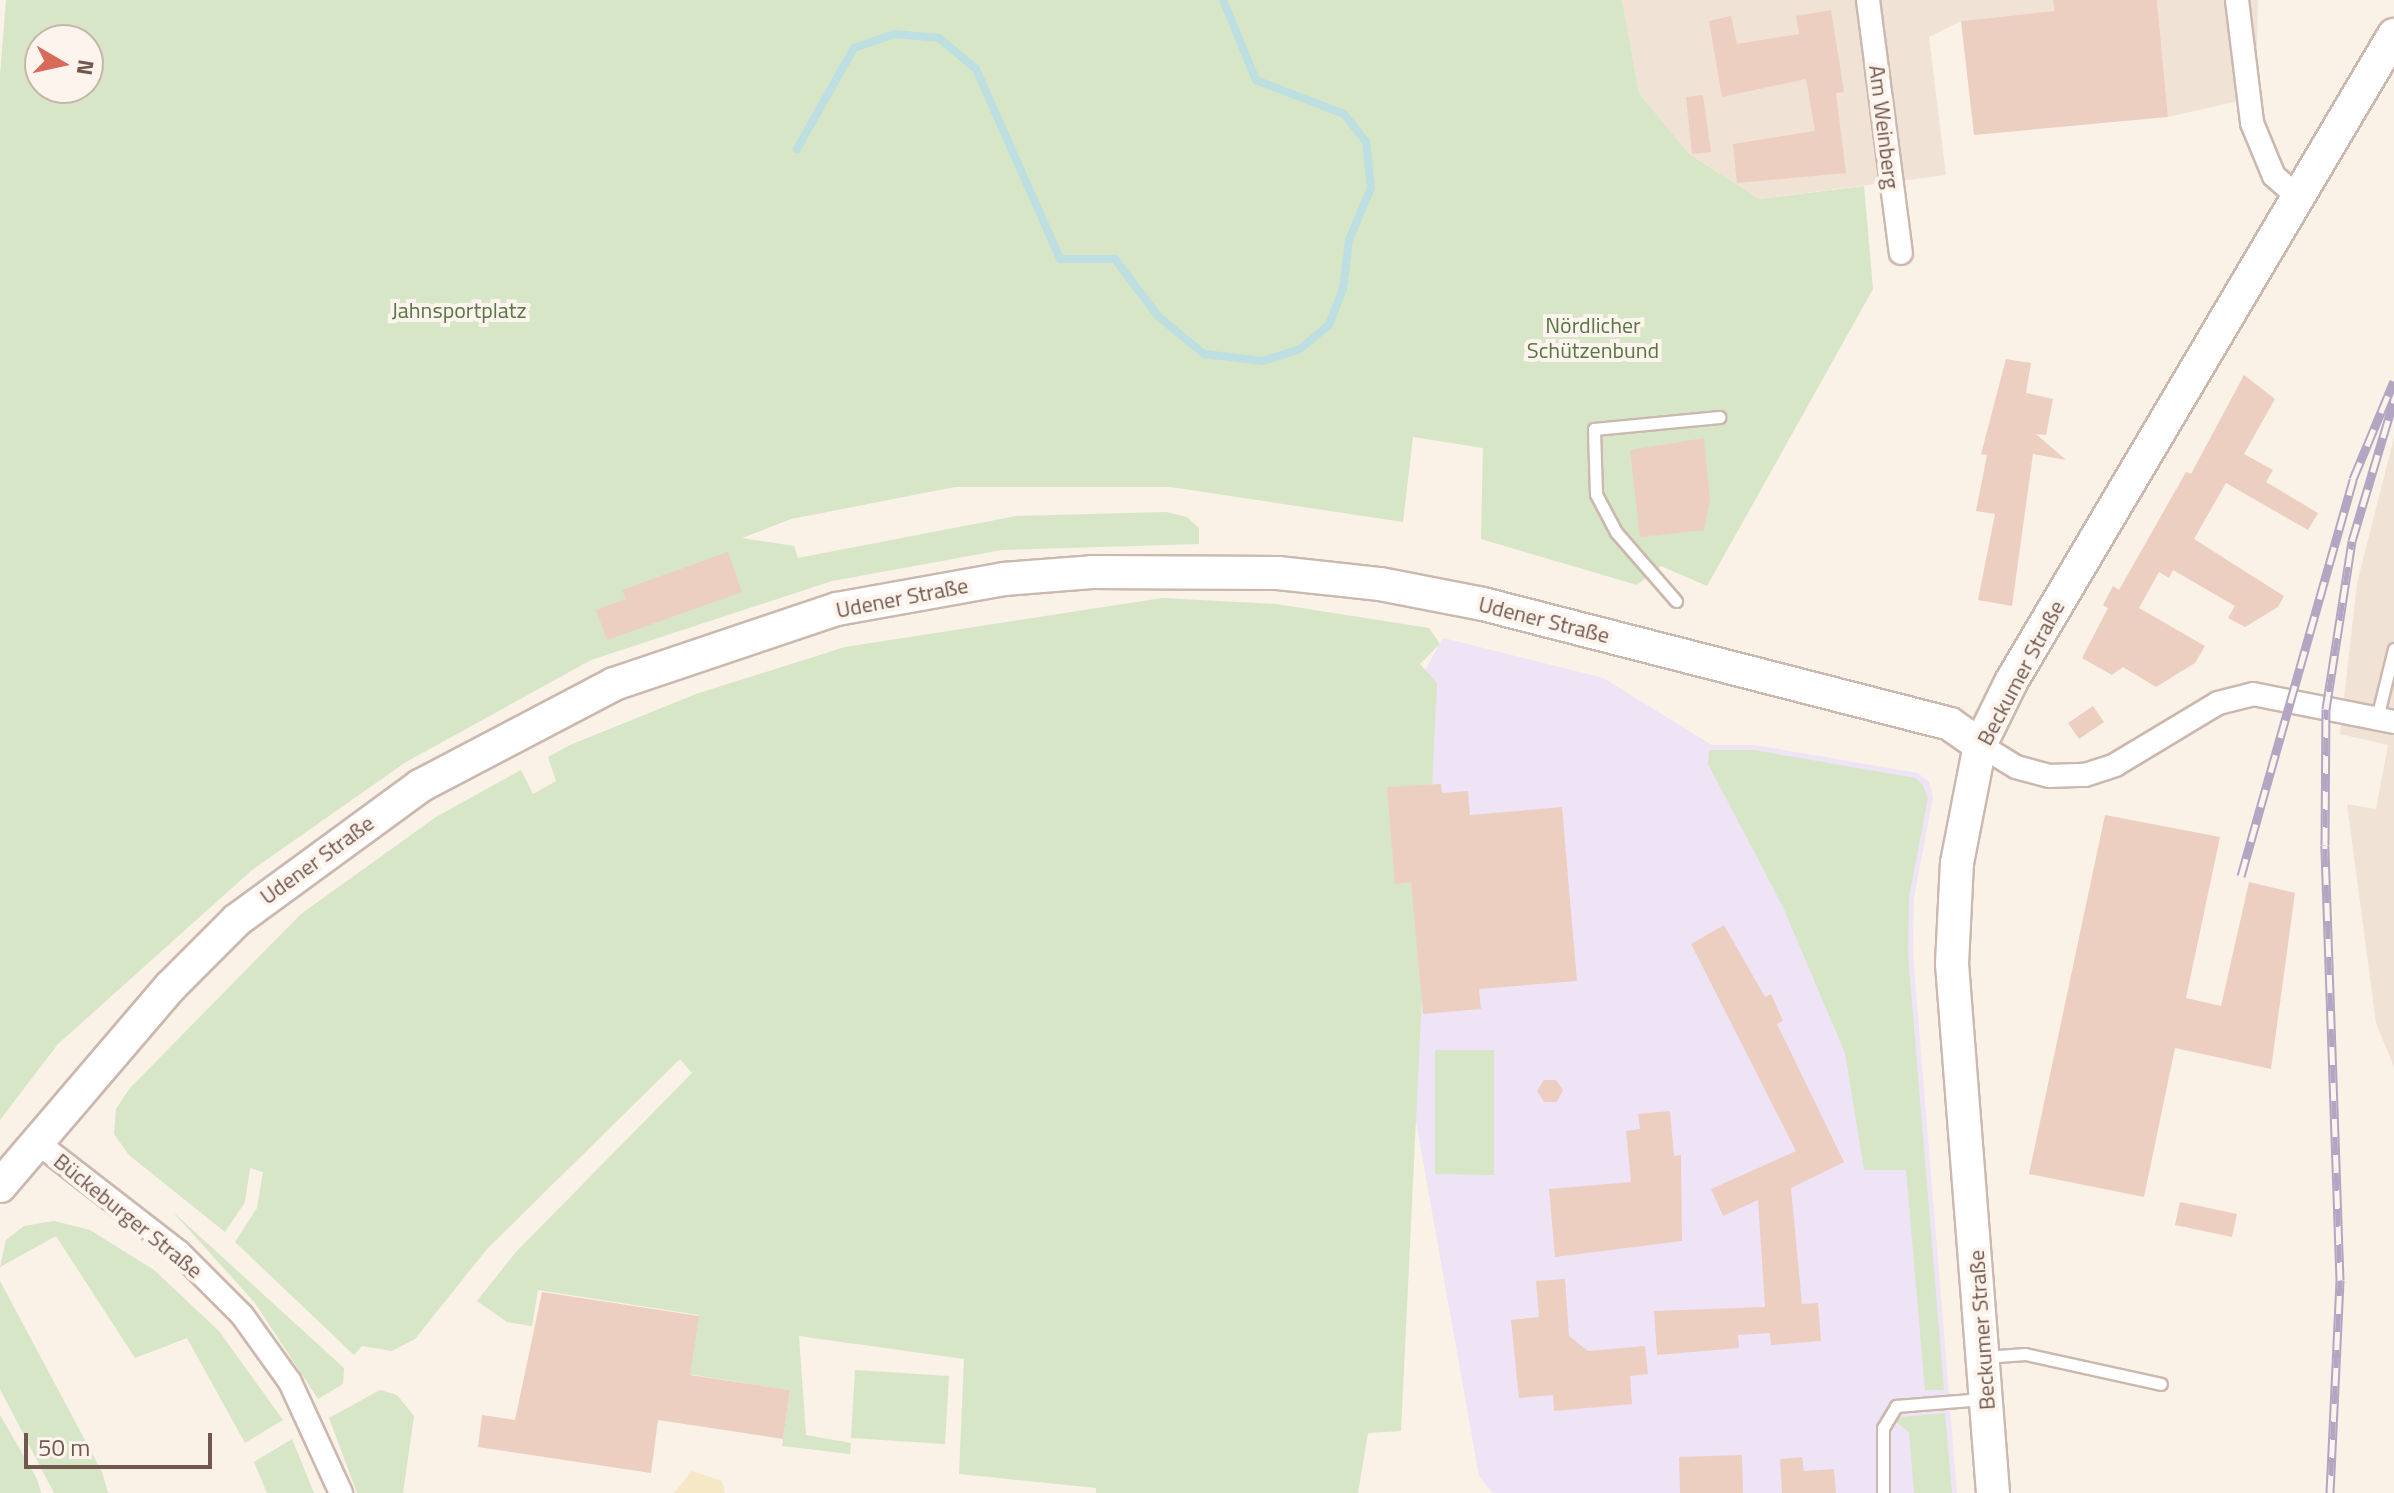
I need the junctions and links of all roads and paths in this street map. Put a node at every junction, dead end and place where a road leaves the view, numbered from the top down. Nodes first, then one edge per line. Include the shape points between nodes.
1 (1868, 0) edge
2 (2237, 0) edge
3 (2394, 35) edge
4 (2299, 198) junction
5 (1901, 253) dead end
6 (1719, 417) dead end
7 (1676, 601) dead end
8 (2394, 649) edge
9 (2386, 720) edge
10 (1980, 745) junction
11 (38, 1143) junction
12 (0, 1186) edge
13 (1985, 1357) junction
14 (2161, 1384) dead end
15 (1988, 1398) junction
16 (341, 1493) edge
17 (1883, 1493) edge
18 (1993, 1493) edge

1 - 5 street, Am Weinberg
2 - 4 street via 2252,123 2274,176
3 - 4 main road, Beckumer Straße
4 - 10 main road, Beckumer Straße via 2011,682
6 - 7 lane via 1594,429 1596,494 1616,532
8 - 9 lane
9 - 10 street via 2253,694 2218,703 2115,765 2085,775 2049,776 2016,767
10 - 11 main road, Udener Straße via 1950,724 1483,604 1278,573 1162,569 1004,579 837,609 686,656 551,713 420,786 270,892 171,986
10 - 13 main road, Beckumer Straße via 1957,863 1952,964
11 - 12 main road, Udener Straße
11 - 16 street, Bückeburger Straße via 179,1252 242,1315 290,1382 322,1442
13 - 14 lane via 2025,1354
13 - 15 main road, Beckumer Straße
15 - 17 lane via 1896,1406 1883,1428
15 - 18 main road, Beckumer Straße

